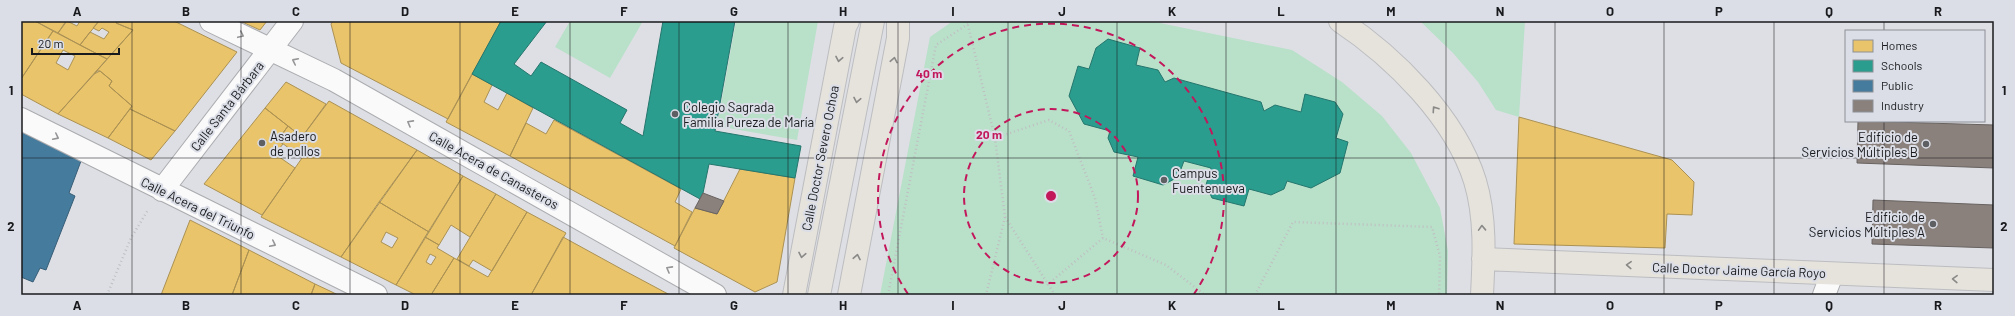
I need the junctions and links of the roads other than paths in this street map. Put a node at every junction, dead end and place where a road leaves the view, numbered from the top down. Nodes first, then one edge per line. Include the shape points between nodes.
1 (210, 21) edge
2 (292, 21) edge
3 (848, 21) edge
4 (873, 21) edge
5 (898, 21) edge
6 (1340, 21) edge
7 (271, 49) junction
8 (21, 119) edge
9 (162, 190) junction
10 (1483, 259) junction
11 (1832, 274) junction
12 (1994, 280) edge
13 (703, 292) edge
14 (376, 295) edge
15 (794, 295) edge
16 (819, 295) edge
17 (849, 295) edge
18 (1482, 295) edge
19 (1824, 295) edge

1 -> 7 street, Calle Acera de Canasteros
2 - 7 street, Calle Santa Bárbara
3 -> 15 main road, Calle Doctor Severo Ochoa
4 -> 16 main road, Calle Doctor Severo Ochoa
17 -> 5 main road via 898,38
10 -> 6 main road via 1482,215 1475,180 1461,147 1432,104 1397,66 1359,33
7 - 9 street, Calle Santa Bárbara
13 -> 7 street, Calle Acera de Canasteros via 334,80
8 -> 9 street, Calle Acera del Triunfo
9 -> 14 street, Calle Acera del Triunfo
11 -> 10 main road, Calle Doctor Jaime García Royo
10 - 18 main road
12 -> 11 main road, Calle Doctor Jaime García Royo
11 - 19 street

